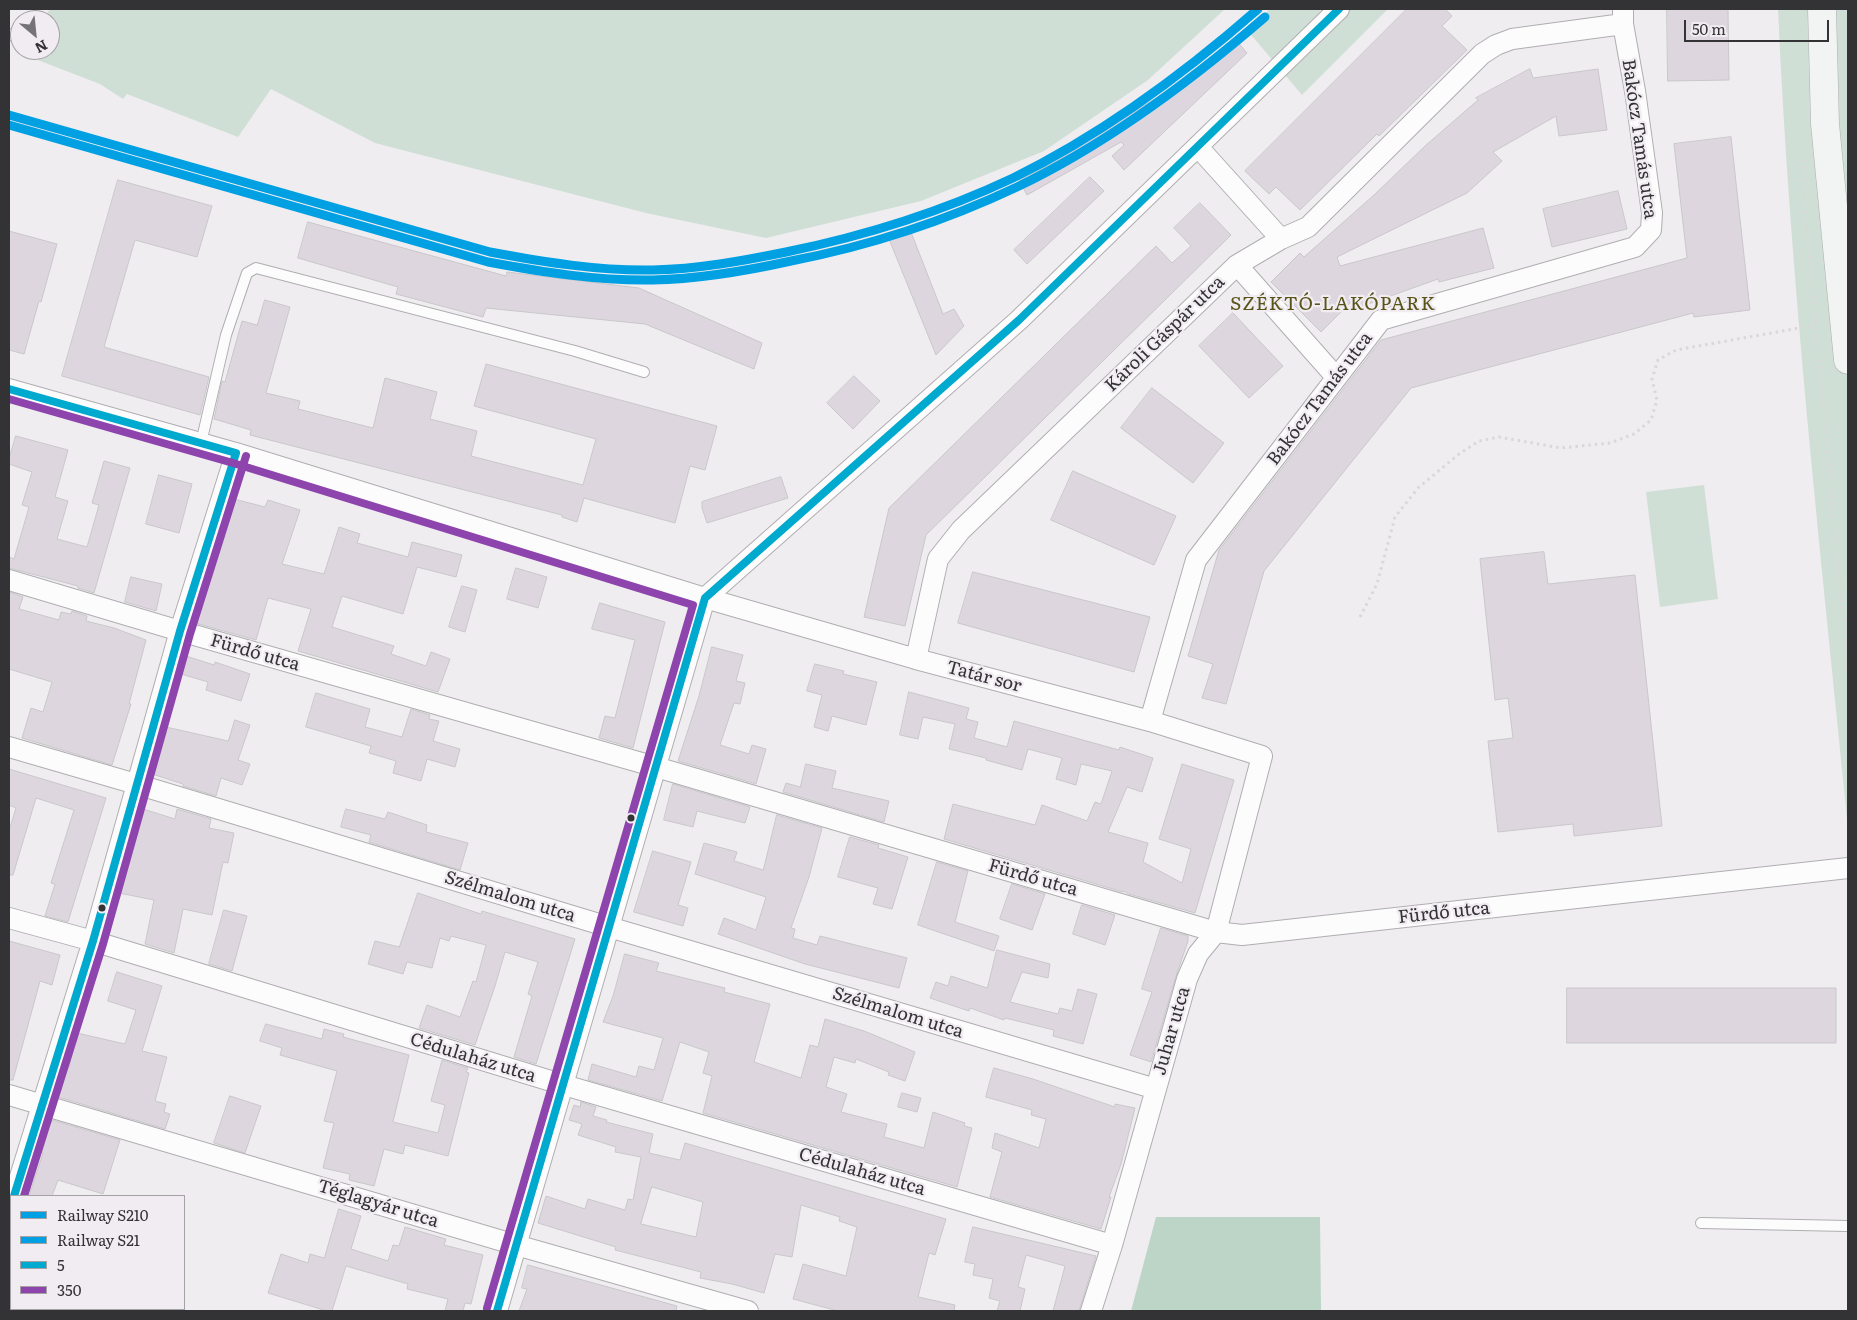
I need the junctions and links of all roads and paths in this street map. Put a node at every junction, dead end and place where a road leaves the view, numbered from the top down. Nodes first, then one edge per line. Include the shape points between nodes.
1 (1340, 9) edge
2 (1822, 9) edge
3 (1623, 16) edge
4 (1198, 147) junction
5 (1803, 152) dead end
6 (1280, 239) junction
7 (1237, 266) junction
8 (1816, 325) junction
9 (1848, 360) edge
10 (644, 372) dead end
11 (1336, 378) junction
12 (9, 389) edge
13 (201, 443) junction
14 (236, 453) junction
15 (9, 580) edge
16 (705, 598) junction
17 (1360, 617) dead end
18 (180, 631) junction
19 (916, 659) junction
20 (1848, 672) edge
21 (1150, 721) junction
22 (9, 747) edge
23 (1262, 756) joint
24 (656, 767) junction
25 (136, 784) junction
26 (1848, 868) edge
27 (9, 918) edge
28 (609, 927) junction
29 (1216, 932) junction
30 (93, 941) junction
31 (564, 1085) junction
32 (1156, 1089) junction
33 (9, 1095) edge
34 (42, 1104) junction
35 (14, 1195) edge
36 (1701, 1222) dead end
37 (1848, 1226) edge
38 (516, 1245) junction
39 (1112, 1245) junction
40 (497, 1311) edge
41 (748, 1311) edge
42 (1091, 1311) edge

1 - 4 street
2 - 9 street via 1825,124
3 - 6 street, Károli Gáspár utca via 1512,39 1482,54 1308,227
3 - 11 street, Bakócz Tamás utca via 1652,213 1651,230 1635,247 1381,320
4 - 6 street
4 - 16 street via 1020,320
5 - 8 path
6 - 7 street, Károli Gáspár utca
7 - 11 street
7 - 19 street, Károli Gáspár utca via 961,530 938,559
8 - 17 path via 1676,350 1658,360 1652,379 1657,400 1651,420 1634,434 1610,443 1561,448 1499,437 1479,441 1418,488 1395,517 1377,584
8 - 20 path
10 - 13 lane via 575,350 256,268 246,273 226,336
11 - 21 street, Bakócz Tamás utca via 1196,560
12 - 13 street, Tatár sor
13 - 14 street, Tatár sor
14 - 16 street, Tatár sor
14 - 18 street
15 - 18 street, Fürdő utca
16 - 19 street, Tatár sor
16 - 24 street
18 - 24 street, Fürdő utca
18 - 25 street
19 - 21 street, Tatár sor
21 - 23 street, Tatár sor
22 - 25 street, Szélmalom utca
23 - 29 street, Juhar utca
24 - 28 street
24 - 29 street, Fürdő utca
25 - 28 street, Szélmalom utca
25 - 30 street
26 - 29 street, Fürdő utca via 1242,935
27 - 30 street, Cédulaház utca
28 - 31 street
28 - 32 street, Szélmalom utca
29 - 32 street, Juhar utca via 1198,954 1187,979
30 - 31 street, Cédulaház utca
30 - 34 street
31 - 38 street
31 - 39 street, Cédulaház utca
32 - 39 street, Juhar utca
33 - 34 street, Téglagyár utca
34 - 35 street
34 - 38 street, Téglagyár utca
36 - 37 lane
38 - 40 street
38 - 41 street, Téglagyár utca
39 - 42 street, Juhar utca

